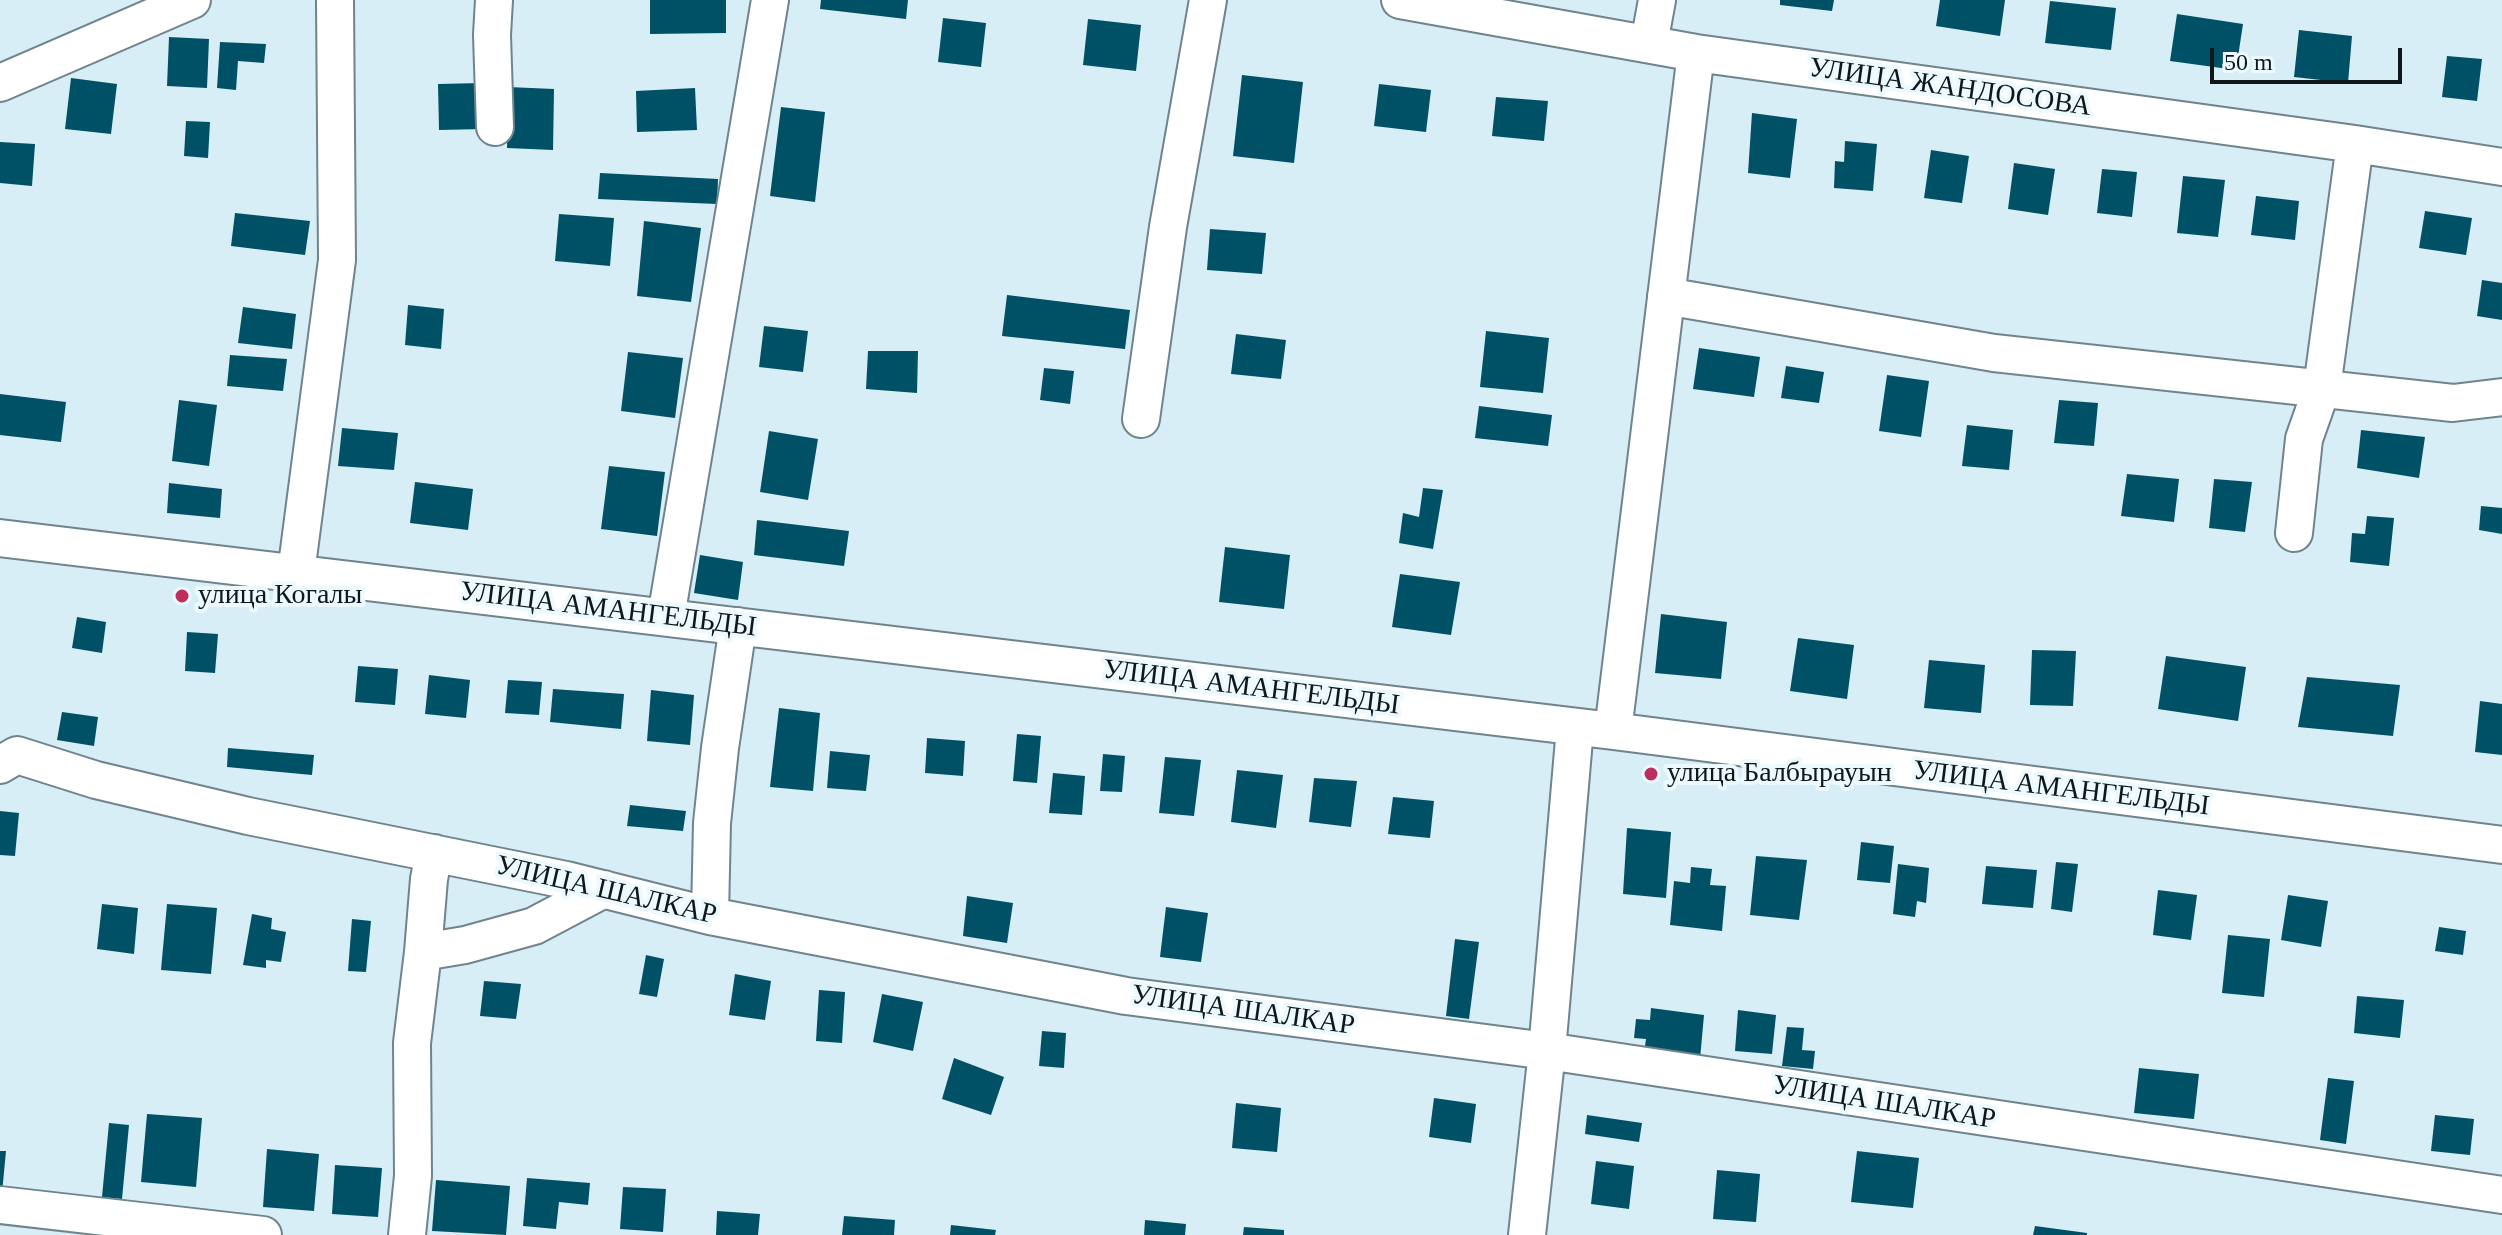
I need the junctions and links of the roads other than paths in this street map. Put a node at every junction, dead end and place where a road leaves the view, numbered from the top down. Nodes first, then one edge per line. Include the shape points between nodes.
1 (192, 0) edge
2 (335, 0) edge
3 (494, 0) edge
4 (770, 0) edge
5 (1208, 0) edge
6 (1400, 0) edge
7 (1657, 0) edge
8 (1649, 44) junction
9 (1696, 53) junction
10 (0, 83) edge
11 (495, 127) dead end
12 (2355, 144) junction
13 (2502, 167) edge
14 (1666, 296) junction
15 (2322, 388) junction
16 (2502, 397) edge
17 (1141, 419) dead end
18 (2294, 533) dead end
19 (0, 538) edge
20 (296, 573) junction
21 (666, 617) junction
22 (738, 626) junction
23 (1575, 728) junction
24 (1613, 731) junction
25 (0, 765) edge
26 (2502, 845) edge
27 (434, 853) junction
28 (604, 889) junction
29 (710, 916) junction
30 (423, 952) junction
31 (1547, 1051) junction
32 (2502, 1195) edge
33 (0, 1205) edge
34 (263, 1235) edge
35 (407, 1235) edge
36 (1527, 1235) edge

1 - 10 street
2 - 20 street via 337,260
3 - 11 street
4 - 21 street
5 - 17 street
6 - 8 street, УЛИЦА ЖАНДОСОВА
7 - 8 street
8 - 9 street, УЛИЦА ЖАНДОСОВА
9 - 12 street, УЛИЦА ЖАНДОСОВА
9 - 14 street
12 - 13 street, УЛИЦА ЖАНДОСОВА
12 - 15 street
14 - 15 street via 1994,353
14 - 24 street
15 - 16 street via 2453,403
15 - 18 street via 2304,439
19 - 20 street, УЛИЦА АМАНГЕЛЬДЫ
20 - 21 street, УЛИЦА АМАНГЕЛЬДЫ
21 - 22 street, УЛИЦА АМАНГЕЛЬДЫ
22 - 23 street, УЛИЦА АМАНГЕЛЬДЫ
22 - 29 street via 712,823
23 - 24 street, УЛИЦА АМАНГЕЛЬДЫ
23 - 31 street
24 - 26 street, УЛИЦА АМАНГЕЛЬДЫ
25 - 27 street, УЛИЦА ШАЛКАР via 17,755 96,780 248,816
27 - 28 street, УЛИЦА ШАЛКАР
27 - 30 street
28 - 29 street, УЛИЦА ШАЛКАР
28 - 30 street via 534,926
29 - 31 street, УЛИЦА ШАЛКАР via 1126,996
30 - 35 street via 412,1043 413,1176
31 - 32 street, УЛИЦА ШАЛКАР
31 - 36 street
33 - 34 street

